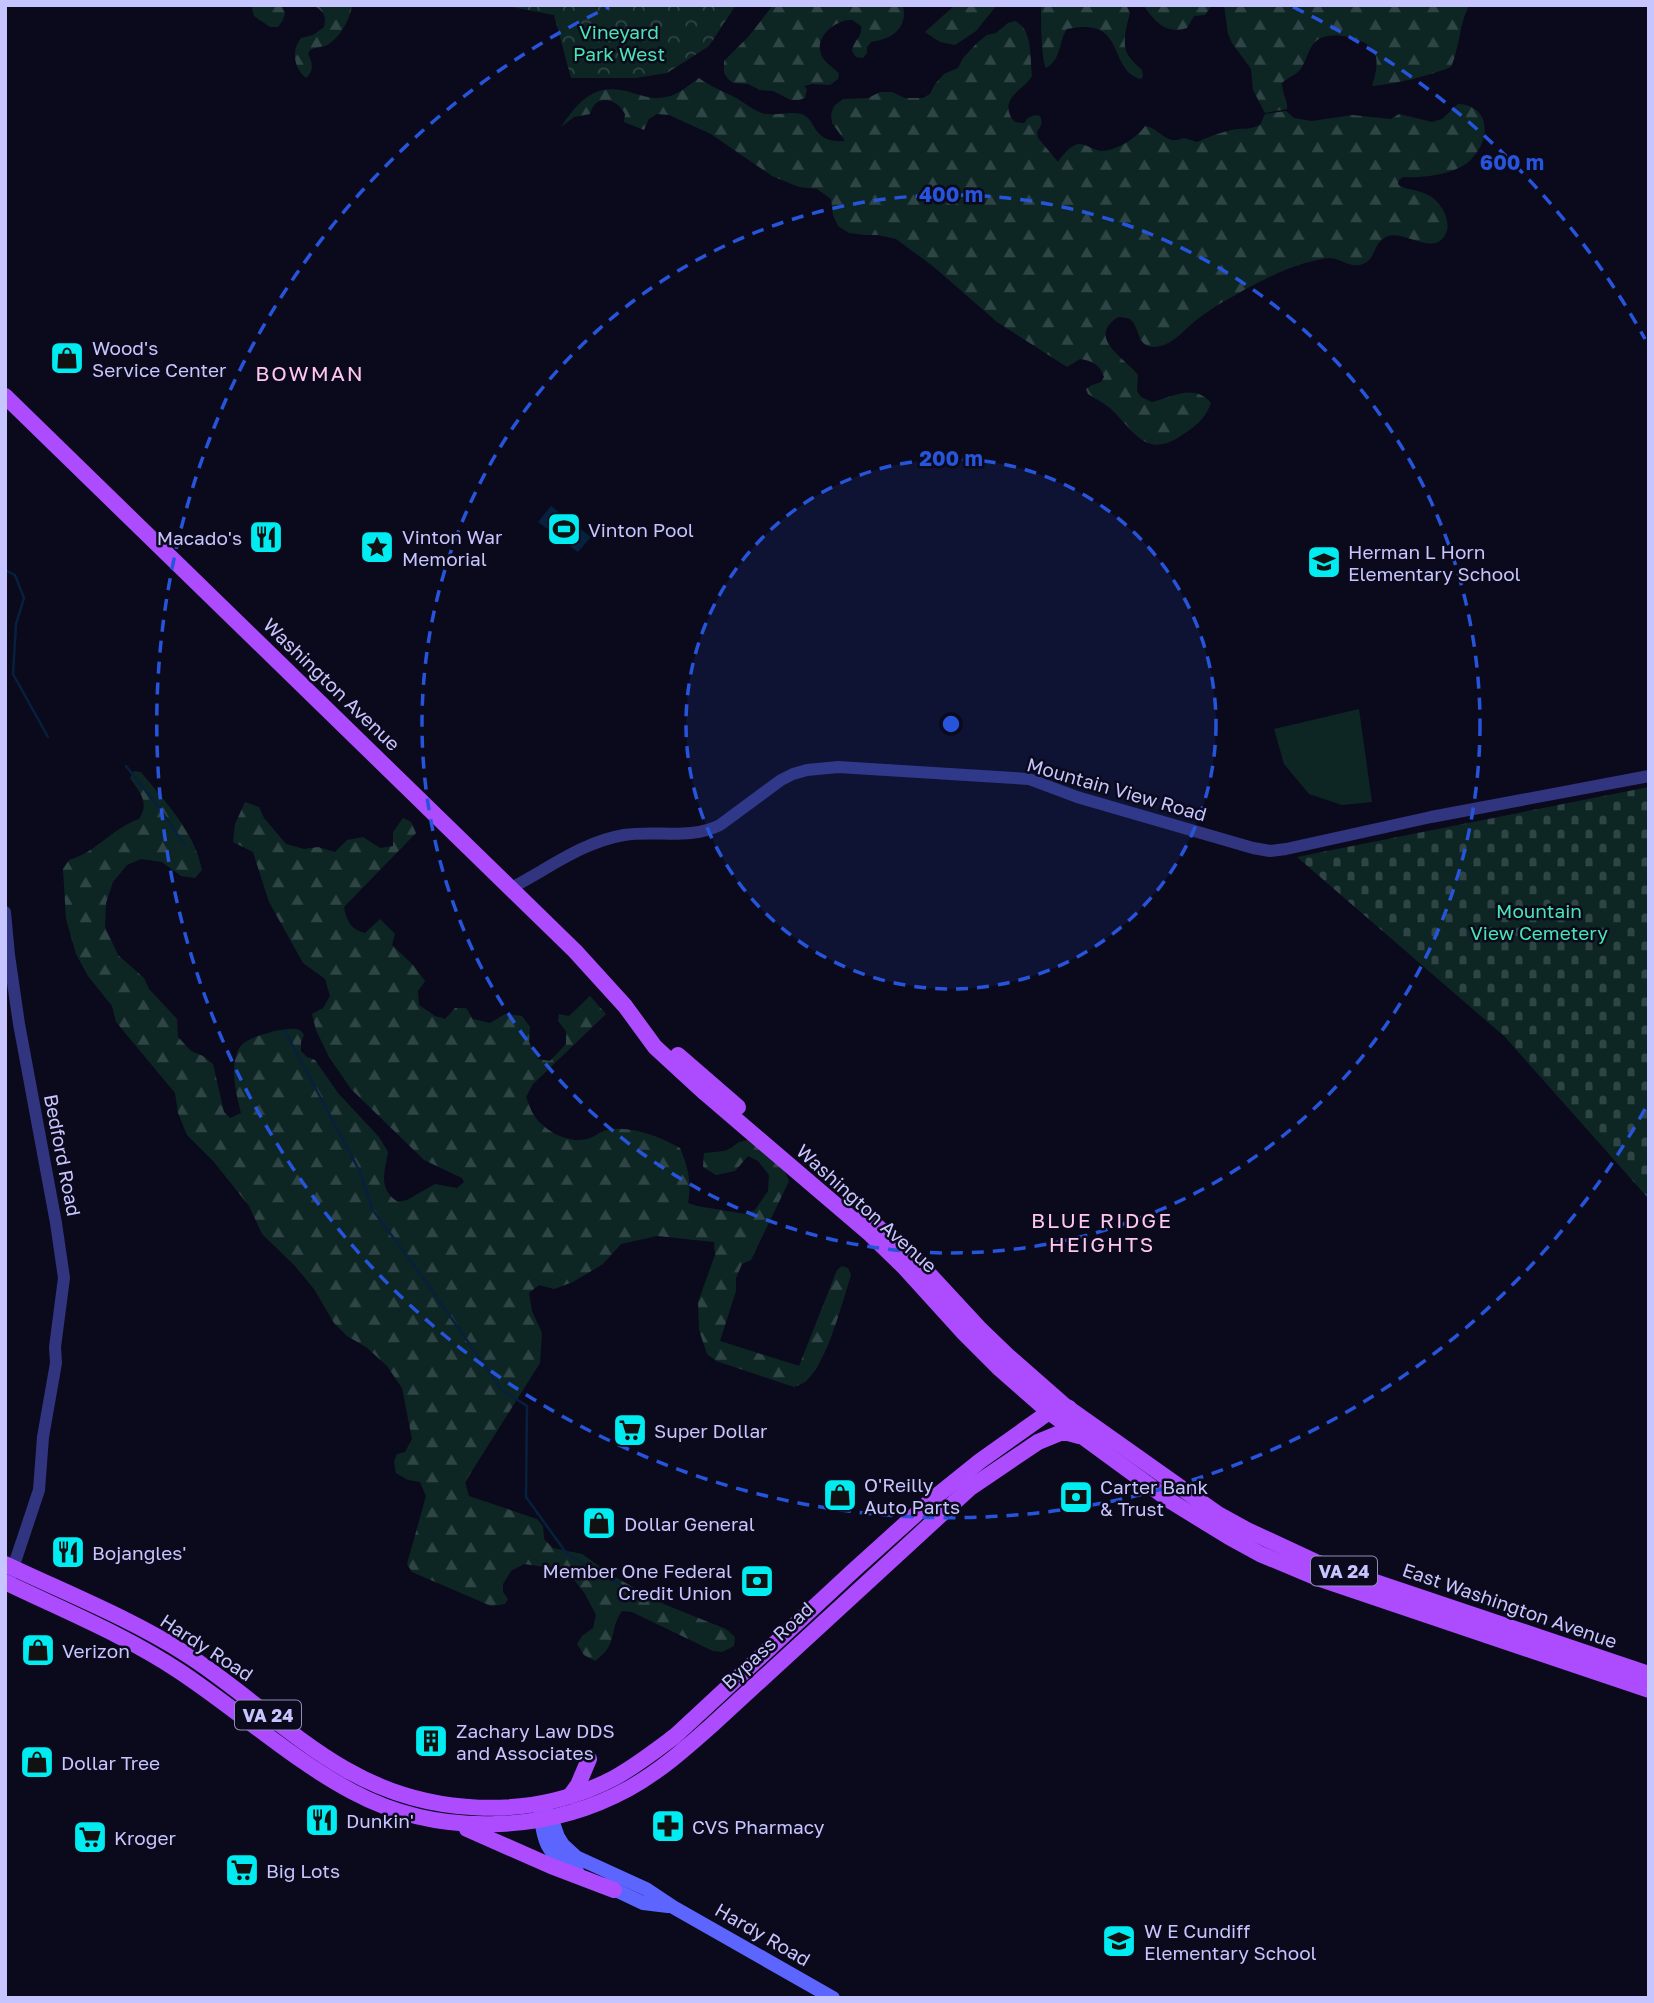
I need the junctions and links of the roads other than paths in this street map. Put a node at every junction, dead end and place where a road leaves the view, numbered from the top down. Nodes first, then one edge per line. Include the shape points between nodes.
1 (5, 396) edge
2 (1649, 776) edge
3 (511, 888) junction
4 (5, 912) edge
5 (1059, 1413) junction
6 (1084, 1438) junction
7 (978, 1483) junction
8 (8, 1574) edge
9 (1649, 1674) edge
10 (1649, 1690) edge
11 (611, 1779) junction
12 (570, 1796) junction
13 (544, 1813) junction
14 (448, 1822) junction
15 (614, 1890) junction
16 (673, 1907) junction
17 (833, 1998) edge

1 - 3 main road, Washington Avenue
2 - 3 street, Mountain View Road via 1270,851 1077,797 1030,779 822,767 781,780 711,830 608,839 562,858
3 - 5 main road, Washington Avenue via 625,1006 917,1261 1037,1382
4 - 8 street, Bedford Road via 21,1037 64,1278 39,1490
5 - 6 main road, Washington Avenue
5 - 7 main road
5 - 9 main road, East Washington Avenue / VA 24 via 1218,1514 1291,1551
5 - 11 main road, Bypass Road / VA 24 via 968,1470 675,1736
6 - 7 main road, Bypass Road / VA 24 via 1068,1433 1049,1436
6 - 10 main road, East Washington Avenue / VA 24 via 1172,1502 1293,1568
7 - 13 main road, Bypass Road / VA 24 via 678,1755 589,1807
8 - 13 main road, Hardy Road / VA 24 via 123,1620 186,1653 323,1755 365,1780 411,1798
8 - 14 main road, Hardy Road / VA 24 via 171,1665 354,1793
11 - 12 main road, Bypass Road / VA 24
11 - 12 main road via 598,1776 589,1759
12 - 13 main road, Bypass Road / VA 24
13 - 14 main road, Bypass Road / VA 24 via 489,1825
13 - 15 main road, Hardy Road via 542,1835 554,1855
13 - 16 main road, Hardy Road via 576,1857 646,1889
14 - 15 main road
15 - 16 main road, Hardy Road via 643,1903
16 - 17 main road, Hardy Road

